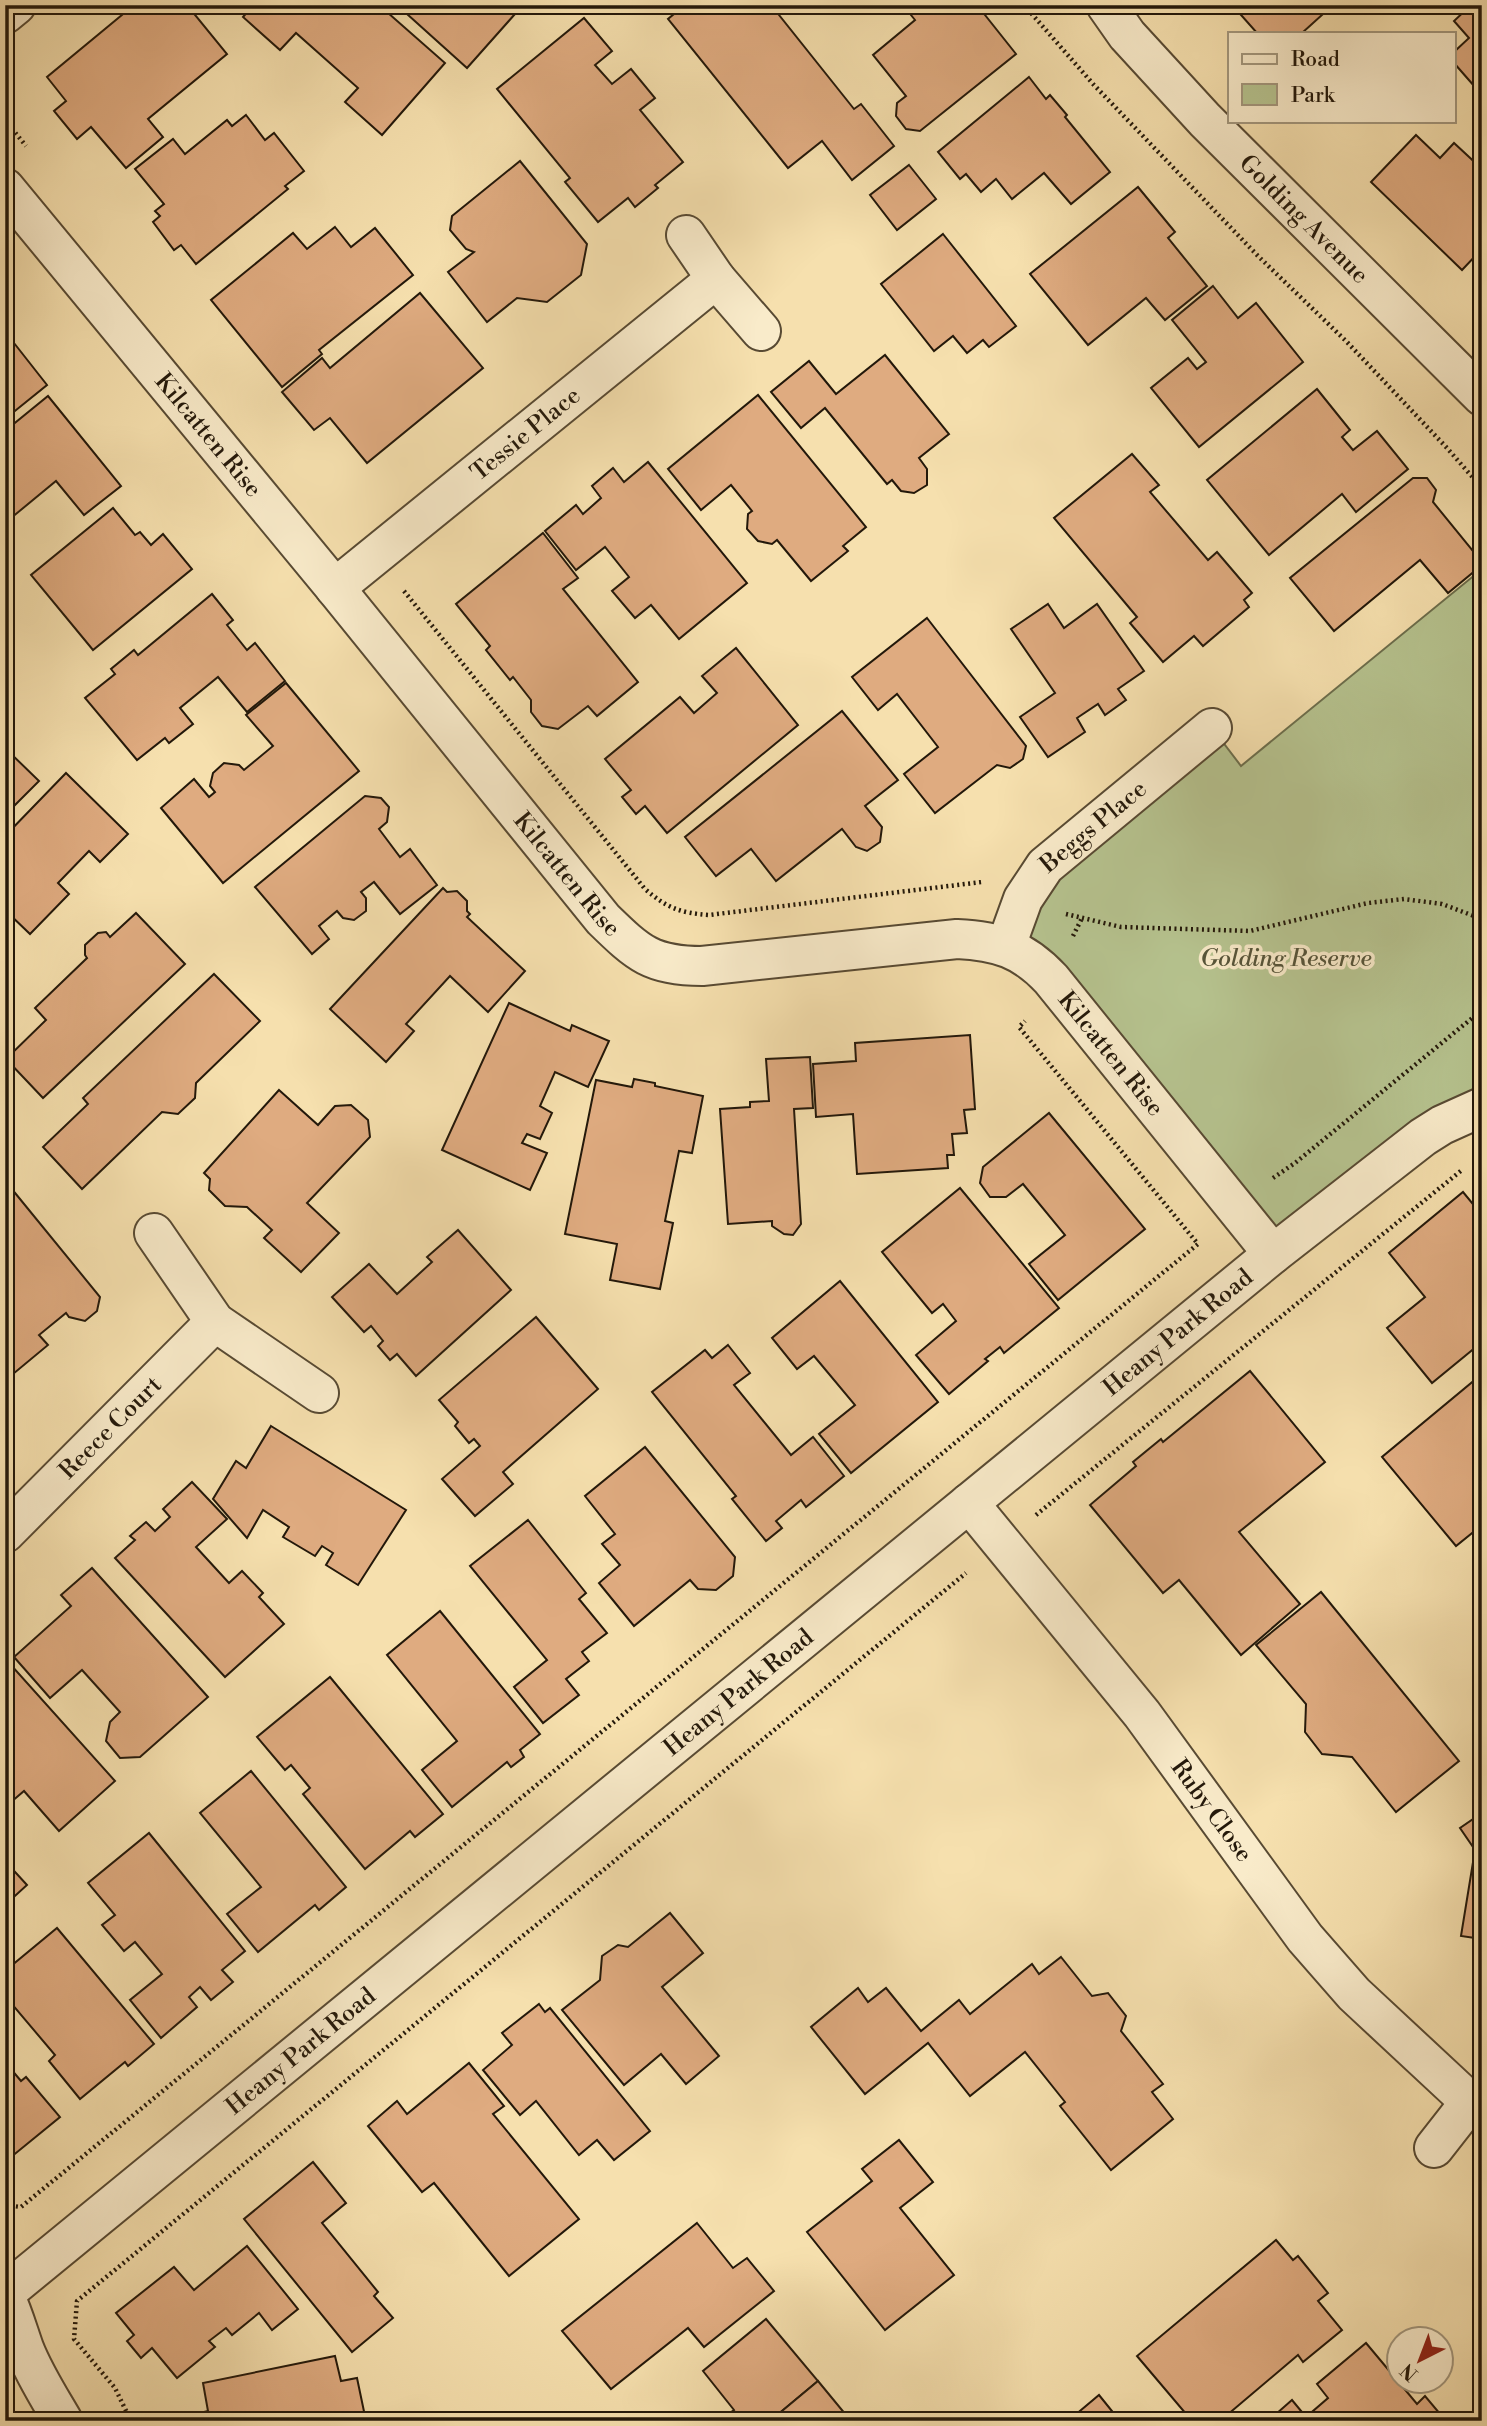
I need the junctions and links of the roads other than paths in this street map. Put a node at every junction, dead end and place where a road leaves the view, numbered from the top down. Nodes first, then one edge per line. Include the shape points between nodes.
1 (16, 5) edge
2 (1106, 5) edge
3 (5, 14) edge
4 (5, 188) edge
5 (686, 235) dead end
6 (716, 279) junction
7 (761, 331) dead end
8 (1479, 388) edge
9 (335, 588) junction
10 (1212, 728) dead end
11 (1006, 946) junction
12 (1482, 1107) edge
13 (154, 1233) dead end
14 (1273, 1254) junction
15 (215, 1322) junction
16 (319, 1393) dead end
17 (969, 1503) junction
18 (5, 1533) edge
19 (1476, 2100) edge
20 (1434, 2148) dead end
21 (5, 2295) edge
22 (63, 2421) edge

1 - 3 street
2 - 8 street, Golding Avenue via 1127,36 1205,120
4 - 9 street, Kilcatten Rise
5 - 6 street
6 - 7 street
6 - 9 street, Tessie Place
9 - 11 street, Kilcatten Rise via 603,919 659,962 702,965 957,939
10 - 11 street, Beggs Place via 1045,866 1023,899
11 - 14 street, Kilcatten Rise via 1028,957 1051,979
12 - 14 street, Heany Park Road via 1423,1137
13 - 15 street
14 - 17 street, Heany Park Road
15 - 16 street
15 - 18 street, Reece Court
17 - 19 street, Ruby Close via 1142,1714 1305,1938 1354,1994
17 - 21 street, Heany Park Road
19 - 20 street, Ruby Close
21 - 22 street via 24,2347

